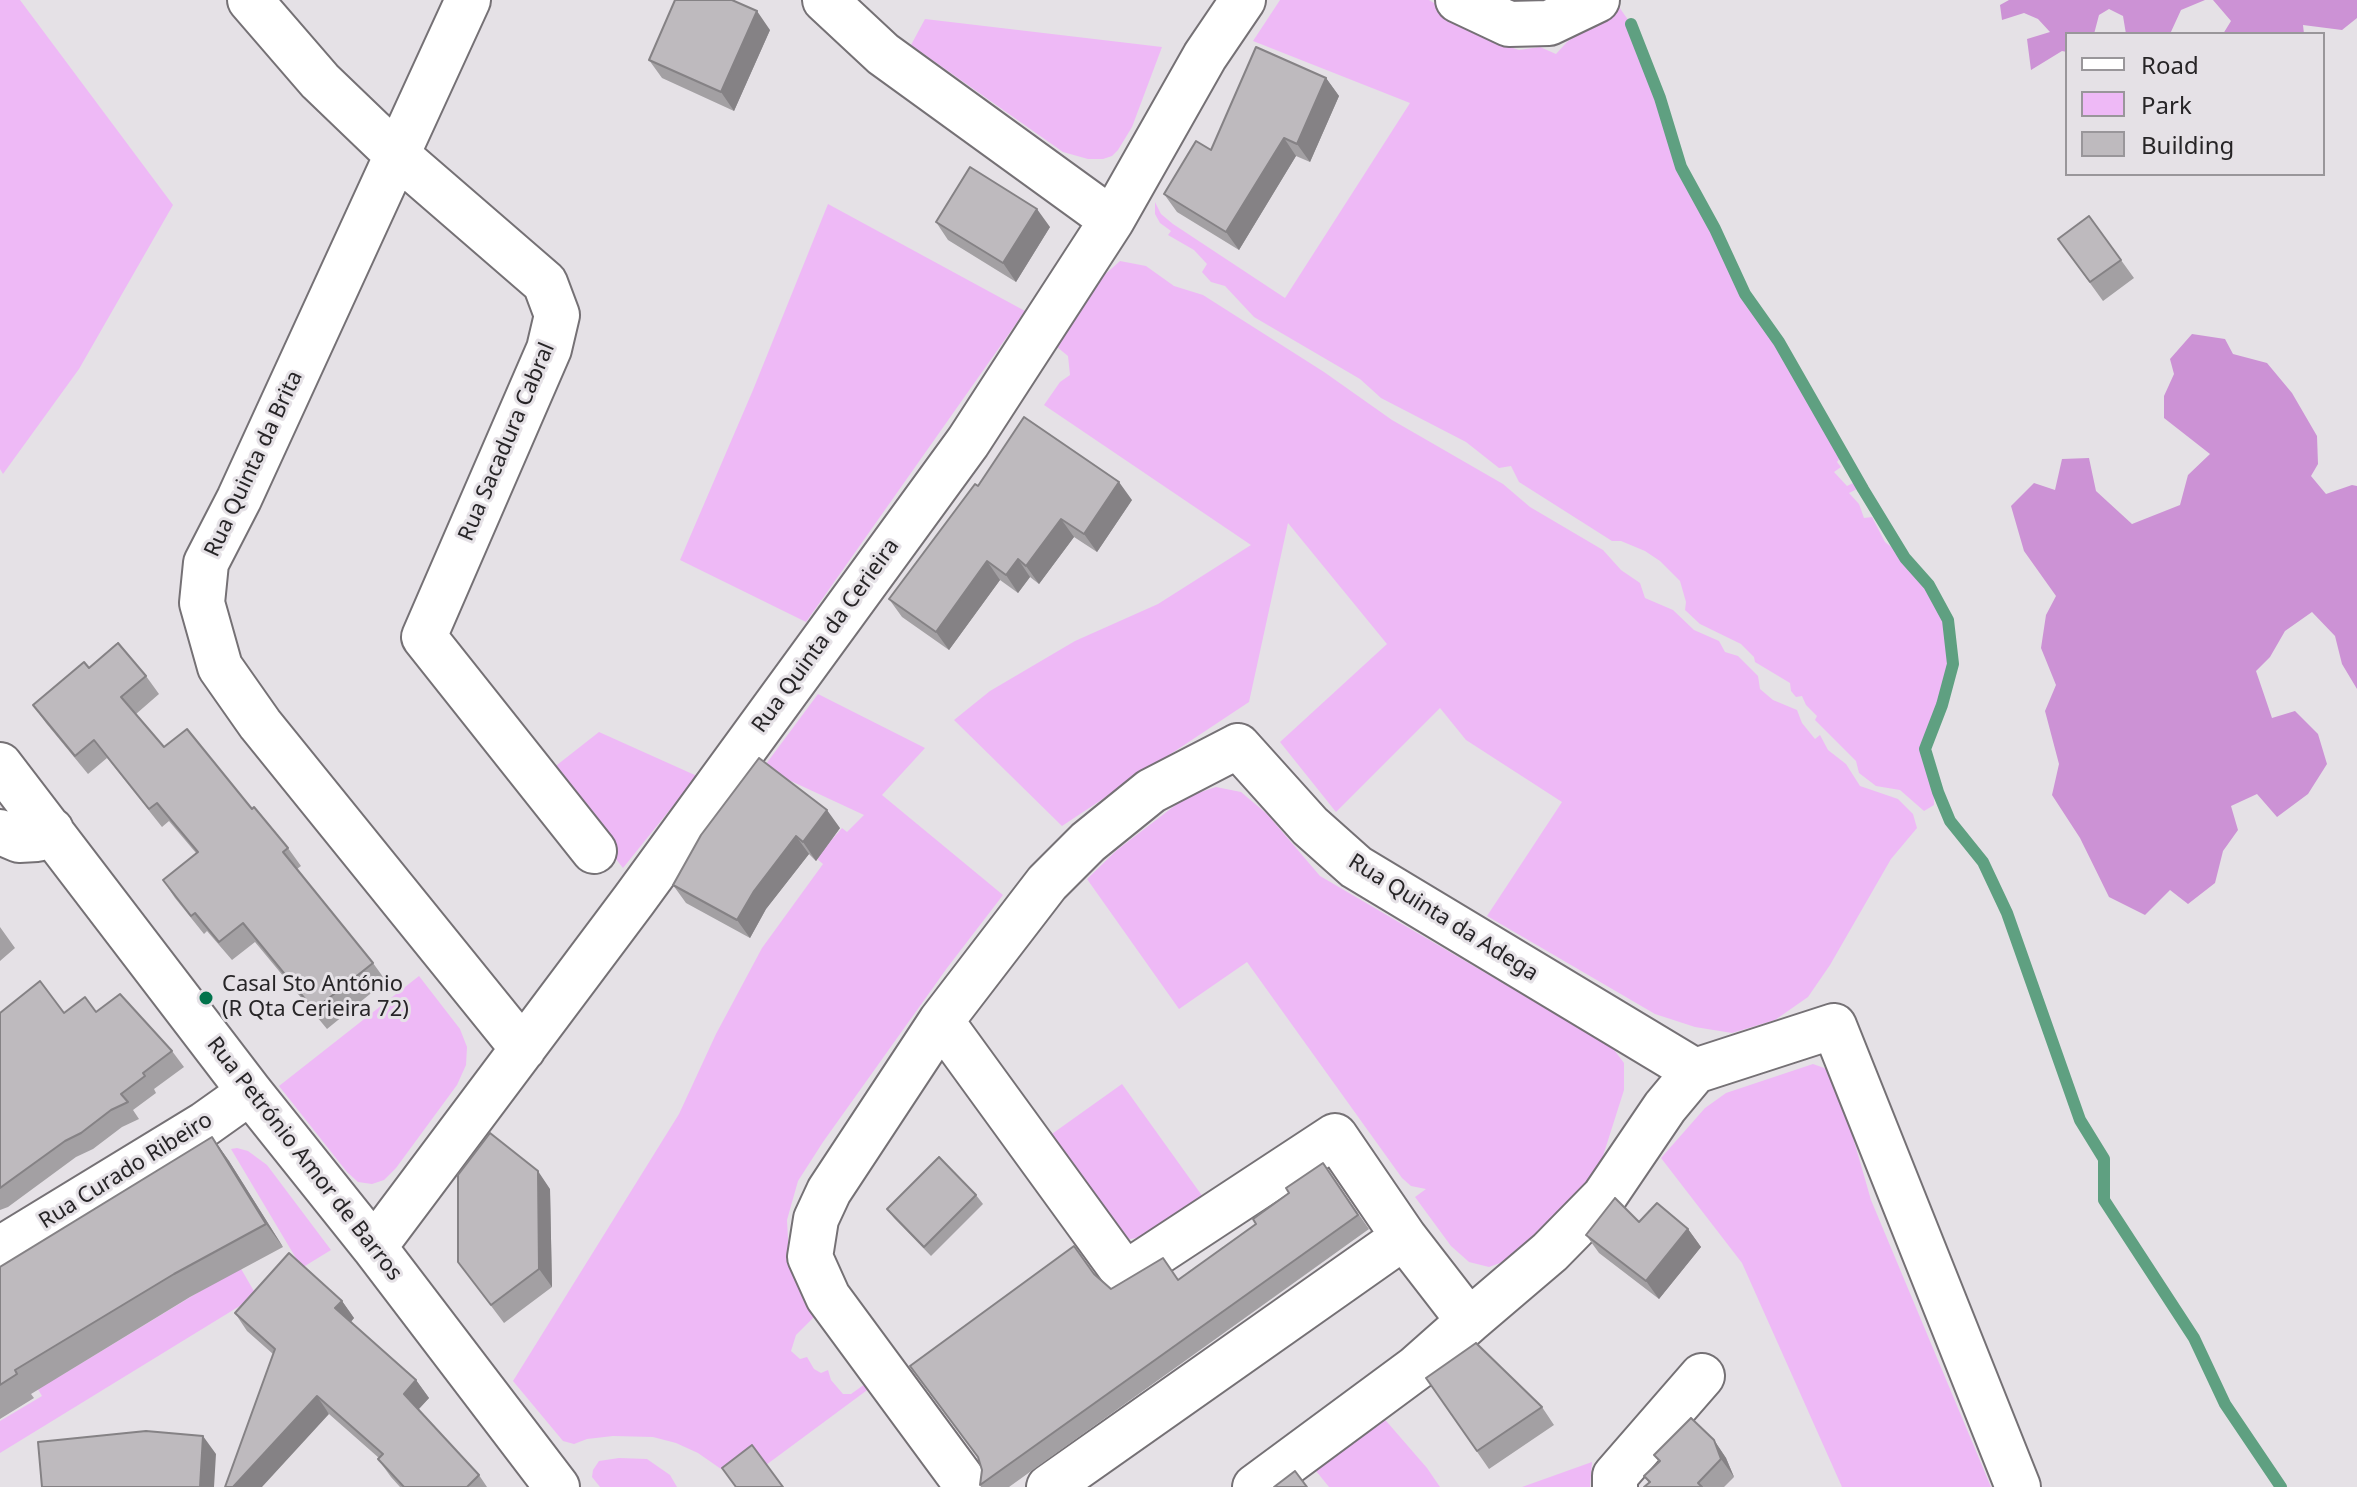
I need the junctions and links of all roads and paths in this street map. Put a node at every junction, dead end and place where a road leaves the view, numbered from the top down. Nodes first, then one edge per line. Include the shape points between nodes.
1 (250, 0) edge
2 (468, 0) edge
3 (825, 0) edge
4 (1204, 0) edge
5 (1243, 0) edge
6 (1458, 0) edge
7 (1597, 0) edge
8 (1205, 56) junction
9 (396, 154) junction
10 (1112, 220) junction
11 (0, 765) edge
12 (51, 830) junction
13 (0, 832) edge
14 (594, 851) dead end
15 (941, 1021) junction
16 (523, 1049) junction
17 (1695, 1071) junction
18 (250, 1092) junction
19 (1404, 1237) junction
20 (374, 1247) junction
21 (0, 1249) edge
22 (1469, 1321) junction
23 (1702, 1376) dead end
24 (557, 1487) edge
25 (968, 1487) edge
26 (1049, 1487) edge
27 (1255, 1487) edge
28 (1615, 1487) edge
29 (2018, 1487) edge

1 - 9 street, Rua Sacadura Cabral via 320,81
2 - 9 street, Rua Quinta da Brita
3 - 10 street via 883,54
4 - 8 street
5 - 8 street, Rua Quinta da Cerieira
6 - 7 street via 1509,24 1536,24
8 - 10 street, Rua Quinta da Cerieira
9 - 14 street, Rua Sacadura Cabral via 545,283 557,315 549,349 424,637
9 - 16 street, Rua Quinta da Brita via 206,563 202,603 220,667 260,724
10 - 16 street, Rua Quinta da Cerieira via 968,442
11 - 12 street, Rua Petrónio Amor de Barros
12 - 13 street via 37,839 19,840
12 - 18 street, Rua Petrónio Amor de Barros
15 - 17 street, Rua Quinta da Adega via 1047,883 1088,842 1151,791 1238,746 1310,826 1356,867
15 - 19 street via 1125,1274 1335,1136
15 - 25 street, Rua Quinta da Adega via 829,1191 816,1219 810,1257 828,1297
16 - 20 street, Rua Quinta da Cerieira
17 - 22 street via 1604,1197
17 - 29 street via 1834,1026
18 - 20 street, Rua Petrónio Amor de Barros
18 - 21 street, Rua Curado Ribeiro
19 - 22 street
19 - 26 street
20 - 24 street, Rua Petrónio Amor de Barros
22 - 27 street via 1416,1368
23 - 28 street via 1615,1476

